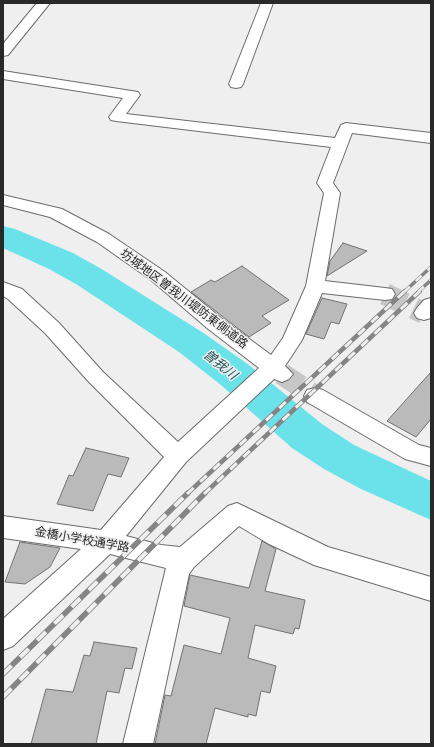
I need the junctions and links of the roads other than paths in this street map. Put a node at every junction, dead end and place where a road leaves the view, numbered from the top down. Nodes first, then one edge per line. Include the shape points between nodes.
1 (44, 3) edge
2 (267, 3) edge
3 (3, 52) edge
4 (3, 75) edge
5 (236, 84) dead end
6 (431, 138) edge
7 (341, 143) junction
8 (3, 200) edge
9 (315, 286) junction
10 (3, 288) edge
11 (385, 294) tunnel mouth
12 (273, 372) junction
13 (315, 396) tunnel mouth
14 (182, 452) junction
15 (431, 457) edge
16 (3, 527) edge
17 (106, 542) junction
18 (185, 559) junction
19 (431, 589) edge
20 (3, 637) edge
21 (138, 744) edge

1 - 3 street
2 - 5 street
4 - 7 street via 133,95 116,118
6 - 7 street via 346,128
7 - 9 street via 325,183 332,193
8 - 12 street, 坊城地区曽我川堤防東側道路 via 56,213 103,238 158,276
9 - 11 street
9 - 12 street via 292,340
10 - 14 street via 15,294 52,328 96,377
12 - 14 street
13 - 15 street via 413,453
14 - 17 street
16 - 17 street, 金橋小学校通学路
17 - 18 street, 金橋小学校通学路 via 161,556
17 - 20 street
18 - 19 street via 237,513 323,557
18 - 21 street via 177,571

